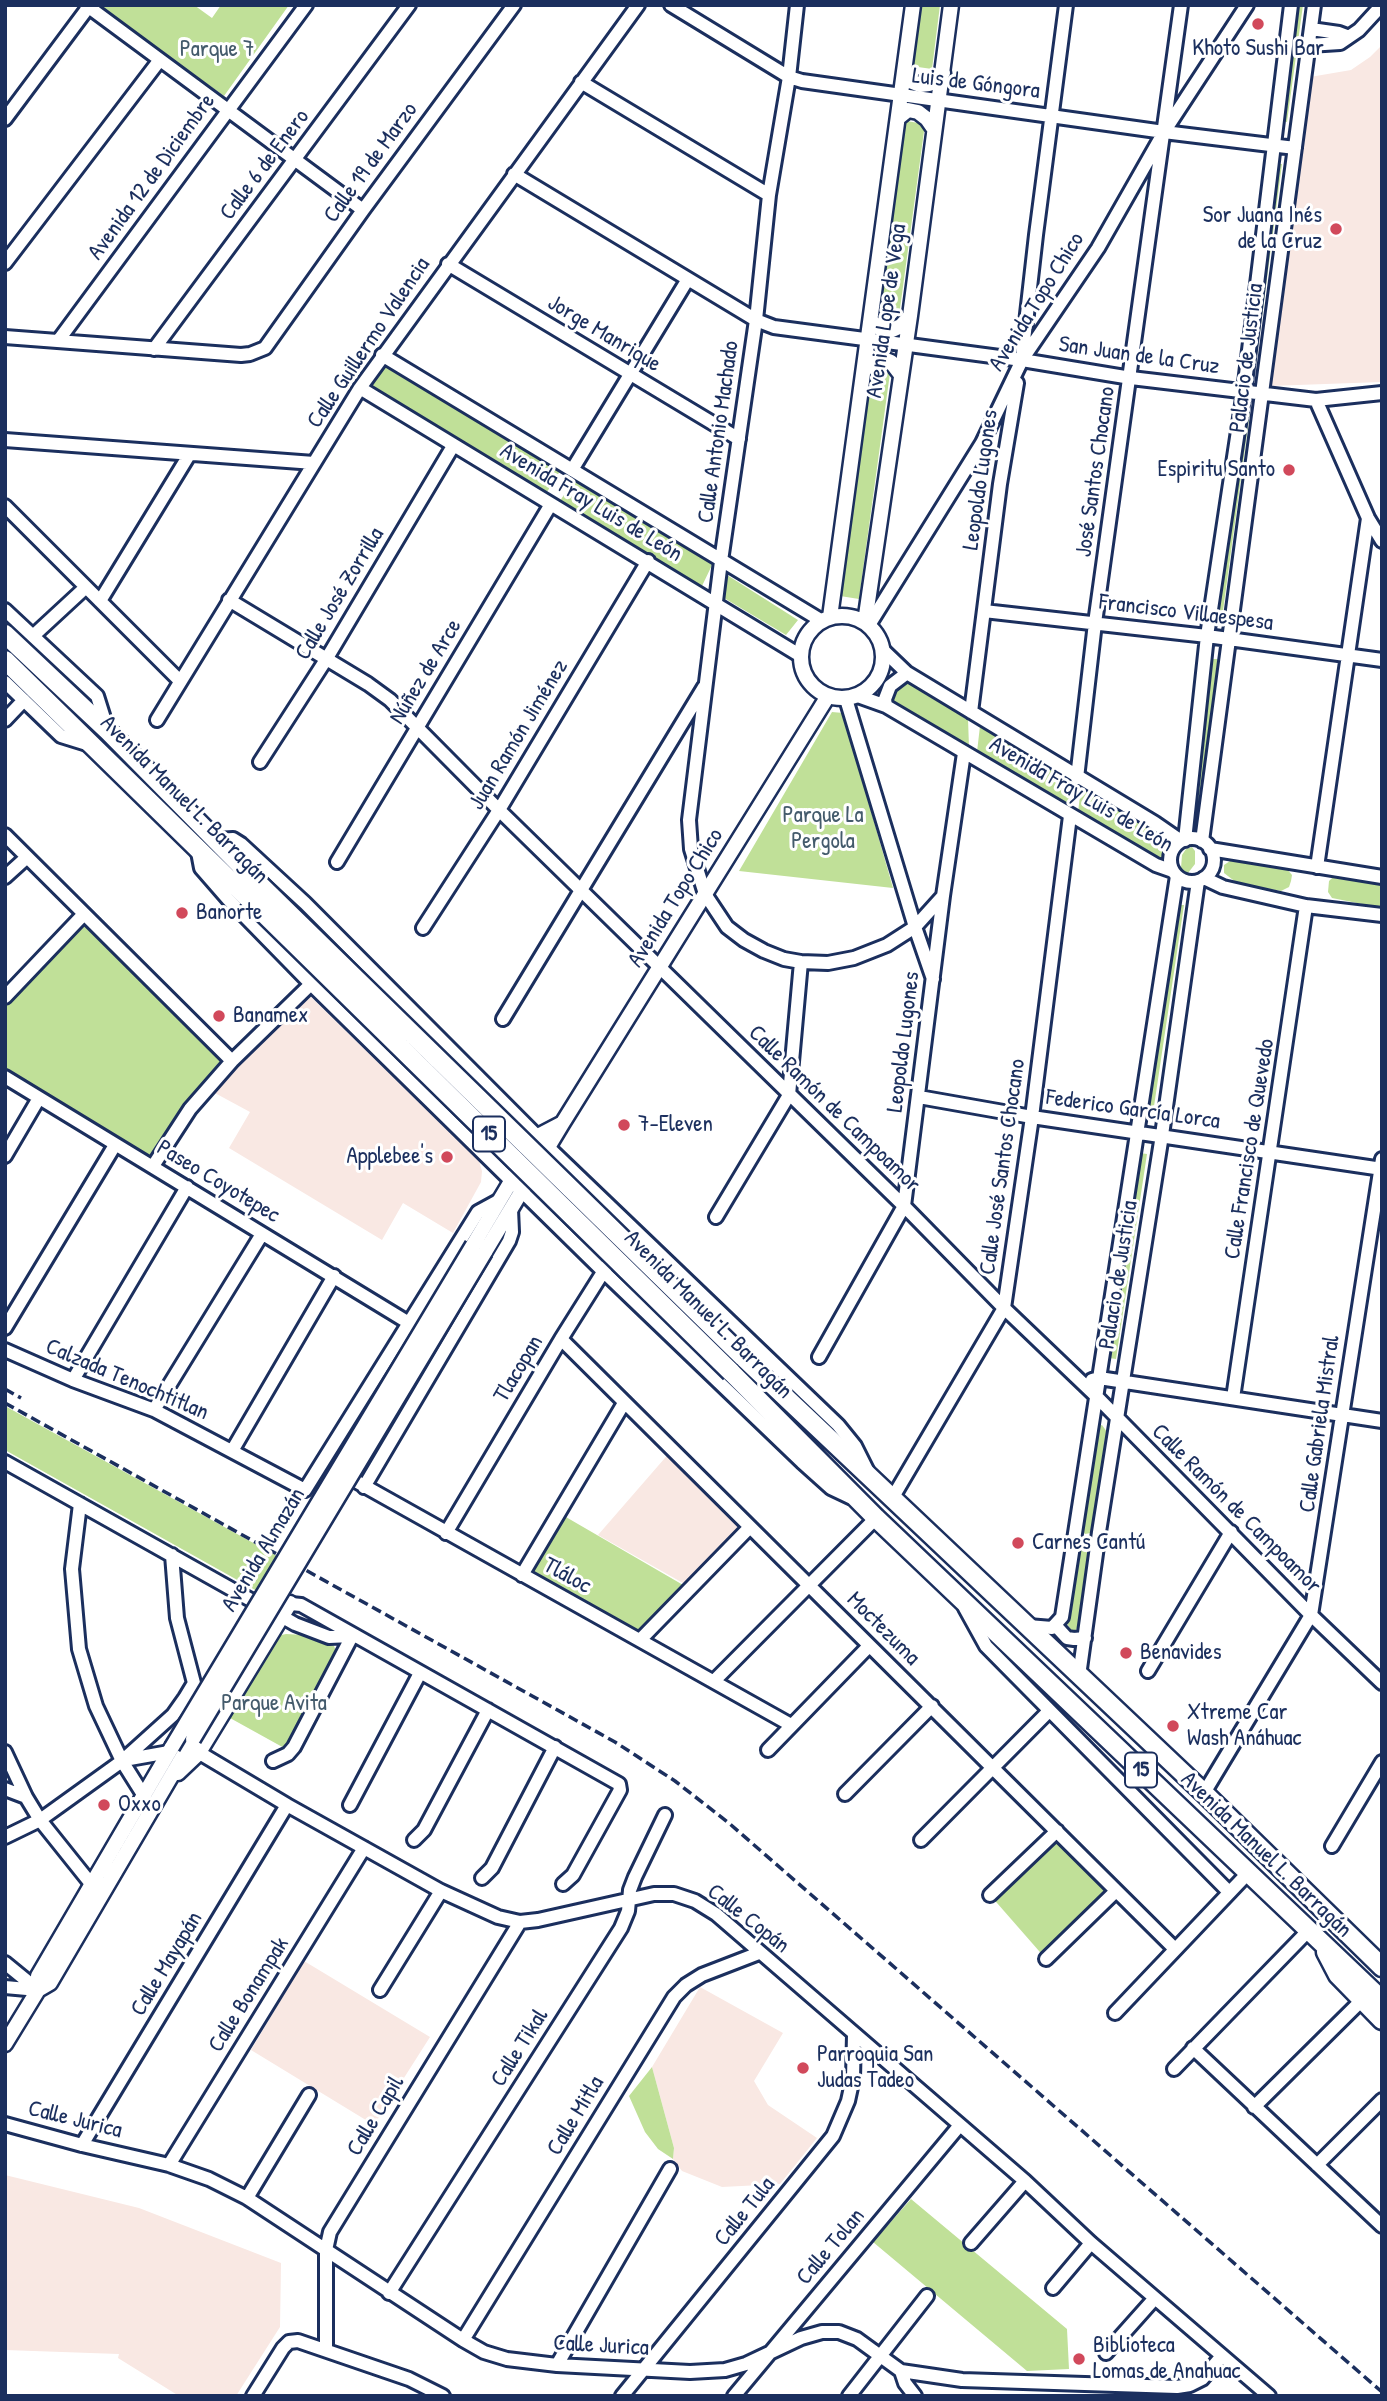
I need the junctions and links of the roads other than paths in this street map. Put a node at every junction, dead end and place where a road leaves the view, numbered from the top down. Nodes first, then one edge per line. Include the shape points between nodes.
1 (306, 5) edge
2 (409, 5) edge
3 (514, 5) edge
4 (638, 5) edge
5 (671, 5) edge
6 (797, 5) edge
7 (913, 5) edge
8 (951, 5) edge
9 (1066, 5) edge
10 (1181, 5) edge
11 (1247, 5) edge
12 (1291, 5) edge
13 (1314, 5) edge
14 (1382, 5) edge
15 (88, 6) edge
16 (1311, 29) junction
17 (1348, 36) junction
18 (1309, 45) junction
19 (159, 61) junction
20 (905, 68) junction
21 (943, 73) junction
22 (789, 77) junction
23 (581, 82) junction
24 (902, 96) junction
25 (939, 100) junction
26 (228, 109) junction
27 (1052, 115) junction
28 (898, 118) junction
29 (5, 119) edge
30 (934, 129) junction
31 (1164, 132) junction
32 (1273, 145) junction
33 (1295, 148) junction
34 (295, 160) junction
35 (514, 174) junction
36 (769, 195) junction
37 (363, 210) junction
38 (5, 263) edge
39 (448, 264) junction
40 (688, 279) junction
41 (910, 316) junction
42 (755, 320) junction
43 (870, 321) junction
44 (5, 337) edge
45 (869, 339) junction
46 (58, 341) junction
47 (905, 345) junction
48 (155, 349) junction
49 (382, 355) junction
50 (1022, 360) junction
51 (864, 371) junction
52 (630, 375) junction
53 (901, 375) junction
54 (1130, 378) junction
55 (360, 388) junction
56 (1244, 391) junction
57 (1382, 393) edge
58 (1264, 394) junction
59 (1316, 400) junction
60 (739, 439) junction
61 (5, 440) edge
62 (453, 446) junction
63 (189, 455) junction
64 (314, 463) junction
65 (572, 470) junction
66 (551, 504) junction
67 (5, 506) edge
68 (1368, 518) junction
69 (1382, 541) edge
70 (648, 561) junction
71 (721, 561) junction
72 (86, 586) junction
73 (229, 600) junction
74 (100, 601) junction
75 (717, 603) junction
76 (5, 610) edge
77 (984, 611) junction
78 (826, 619) junction
79 (1095, 623) junction
80 (867, 624) junction
81 (5, 634) edge
82 (33, 636) junction
83 (1207, 636) junction
84 (1230, 639) junction
85 (883, 650) junction
86 (1346, 655) junction
87 (801, 656) junction
88 (327, 658) junction
89 (5, 660) edge
90 (1382, 660) edge
91 (907, 673) junction
92 (180, 681) junction
93 (5, 682) edge
94 (708, 682) junction
95 (828, 696) junction
96 (852, 697) junction
97 (24, 700) junction
98 (886, 706) junction
99 (971, 712) junction
100 (5, 720) edge
101 (157, 720) dead end
102 (418, 727) junction
103 (108, 731) junction
104 (95, 746) junction
105 (964, 753) junction
106 (260, 762) dead end
107 (1077, 778) junction
108 (499, 810) junction
109 (1070, 816) junction
110 (5, 835) edge
111 (217, 840) junction
112 (1183, 841) junction
113 (1206, 845) junction
114 (197, 846) junction
115 (1227, 853) junction
116 (26, 858) junction
117 (337, 862) dead end
118 (1317, 867) junction
119 (1175, 874) junction
120 (5, 877) edge
121 (1382, 877) edge
122 (1201, 880) junction
123 (1223, 887) junction
124 (254, 891) junction
125 (583, 891) junction
126 (705, 894) junction
127 (943, 896) junction
128 (1306, 906) junction
129 (83, 915) junction
130 (1382, 915) edge
131 (915, 927) junction
132 (423, 928) dead end
133 (801, 962) junction
134 (659, 967) junction
135 (933, 979) junction
136 (311, 984) junction
137 (5, 997) edge
138 (503, 1019) dead end
139 (456, 1054) junction
140 (232, 1061) junction
141 (5, 1077) edge
142 (419, 1090) junction
143 (789, 1095) junction
144 (919, 1097) junction
145 (39, 1098) junction
146 (1032, 1117) junction
147 (1139, 1132) junction
148 (1162, 1135) junction
149 (543, 1141) junction
150 (115, 1146) junction
151 (1270, 1151) junction
152 (5, 1156) edge
153 (153, 1166) junction
154 (1381, 1166) edge
155 (516, 1186) junction
156 (187, 1187) junction
157 (505, 1205) junction
158 (904, 1206) junction
159 (716, 1217) dead end
160 (632, 1228) junction
161 (262, 1234) junction
162 (479, 1249) junction
163 (603, 1271) junction
164 (334, 1276) junction
165 (1004, 1308) junction
166 (409, 1323) junction
167 (5, 1328) edge
168 (561, 1339) junction
169 (5, 1350) edge
170 (819, 1357) dead end
171 (1099, 1378) junction
172 (73, 1380) junction
173 (1124, 1382) junction
174 (1083, 1383) junction
175 (1096, 1396) junction
176 (1233, 1398) junction
177 (624, 1403) junction
178 (359, 1406) junction
179 (154, 1410) junction
180 (1342, 1416) junction
181 (1117, 1419) junction
182 (1382, 1421) edge
183 (398, 1429) junction
184 (232, 1451) junction
185 (5, 1462) edge
186 (323, 1463) junction
187 (870, 1476) junction
188 (364, 1487) junction
189 (893, 1497) junction
190 (862, 1503) junction
191 (80, 1504) junction
192 (876, 1518) junction
193 (749, 1528) junction
194 (1075, 1531) junction
195 (1099, 1532) junction
196 (1231, 1532) junction
197 (446, 1533) junction
198 (1072, 1550) junction
199 (172, 1555) junction
200 (1096, 1555) junction
201 (522, 1576) junction
202 (809, 1585) junction
203 (960, 1598) junction
204 (252, 1600) junction
205 (290, 1603) junction
206 (1311, 1615) junction
207 (282, 1616) junction
208 (1028, 1626) junction
209 (1056, 1626) junction
210 (352, 1636) junction
211 (1084, 1638) junction
212 (640, 1640) junction
213 (869, 1646) junction
214 (1148, 1671) dead end
215 (420, 1673) junction
216 (1079, 1676) junction
217 (714, 1681) junction
218 (1382, 1683) edge
219 (932, 1706) junction
220 (488, 1710) junction
221 (1049, 1711) junction
222 (791, 1725) junction
223 (193, 1746) junction
224 (555, 1747) junction
225 (170, 1750) junction
226 (768, 1750) dead end
227 (5, 1752) edge
228 (122, 1761) junction
229 (273, 1761) dead end
230 (1382, 1762) edge
231 (994, 1768) junction
232 (5, 1789) edge
233 (1204, 1793) junction
234 (845, 1794) dead end
235 (144, 1796) junction
236 (26, 1797) junction
237 (287, 1805) junction
238 (350, 1805) dead end
239 (666, 1815) dead end
240 (40, 1819) junction
241 (1057, 1831) junction
242 (5, 1837) edge
243 (414, 1840) dead end
244 (921, 1840) dead end
245 (1332, 1846) dead end
246 (364, 1848) junction
247 (1249, 1872) junction
248 (482, 1878) dead end
249 (563, 1884) dead end
250 (92, 1885) junction
251 (441, 1891) junction
252 (1116, 1891) junction
253 (1230, 1892) junction
254 (990, 1895) dead end
255 (629, 1899) junction
256 (520, 1923) junction
257 (1308, 1930) junction
258 (1322, 1942) junction
259 (1175, 1949) junction
260 (759, 1953) junction
261 (1046, 1959) dead end
262 (5, 1963) edge
263 (1382, 1967) edge
264 (5, 1987) edge
265 (38, 1990) junction
266 (380, 1990) dead end
267 (1382, 2000) edge
268 (1361, 2001) junction
269 (1115, 2013) dead end
270 (1382, 2020) edge
271 (854, 2035) junction
272 (5, 2044) edge
273 (1193, 2048) junction
274 (1174, 2069) dead end
275 (309, 2095) dead end
276 (1382, 2100) edge
277 (1254, 2107) junction
278 (5, 2124) edge
279 (960, 2125) junction
280 (82, 2145) junction
281 (169, 2165) junction
282 (1317, 2165) junction
283 (670, 2169) dead end
284 (1025, 2181) junction
285 (247, 2198) junction
286 (1381, 2224) edge
287 (971, 2243) dead end
288 (1091, 2243) junction
289 (326, 2250) junction
290 (1052, 2288) dead end
291 (389, 2293) junction
292 (927, 2296) dead end
293 (1155, 2298) junction
294 (463, 2340) junction
295 (326, 2349) junction
296 (773, 2351) junction
297 (1106, 2353) dead end
298 (881, 2355) junction
299 (1222, 2356) junction
300 (557, 2365) junction
301 (643, 2369) junction
302 (901, 2371) junction
303 (253, 2396) edge
304 (443, 2396) edge
305 (622, 2396) edge
306 (734, 2396) edge
307 (849, 2396) edge
308 (915, 2396) edge
309 (1269, 2396) edge

1 - 26 street, Avenida 12 de Diciembre
2 - 34 street, Calle 6 de Enero
3 - 37 street, Calle 19 de Marzo
4 - 23 street, Calle Guillermo Valencia
5 - 22 street, Luis de Góngora
6 - 22 street, Calle Antonio Machado
7 - 20 main road, Avenida Lope de Vega
8 - 21 main road, Avenida Lope de Vega
9 - 27 street, Leopoldo Lugones
10 - 31 street, José Santos Chocano
11 - 31 street, Avenida Topo Chico
12 - 32 street, Palacio de Justicia
13 - 16 street, Palacio de Justicia
14 - 17 street
15 - 19 street
15 - 29 street
16 - 17 street
16 - 18 street, Palacio de Justicia
17 - 18 street via 1340,43
18 - 33 street, Palacio de Justicia
19 - 26 street
19 - 38 street
20 - 21 main road via 910,81 920,85
20 - 24 main road, Avenida Lope de Vega
21 - 25 main road, Avenida Lope de Vega
22 - 24 street, Luis de Góngora
22 - 36 street, Calle Antonio Machado
23 - 35 street, Calle Guillermo Valencia
23 - 36 street
24 - 25 street, Luis de Góngora
24 - 28 main road, Avenida Lope de Vega
25 - 27 street, Luis de Góngora
25 - 30 main road, Avenida Lope de Vega
26 - 34 street
26 - 46 street, Avenida 12 de Diciembre
27 - 31 street, Luis de Góngora
27 - 50 street, Leopoldo Lugones
28 - 30 main road via 908,110 918,111
28 - 43 main road, Avenida Lope de Vega
30 - 41 main road, Avenida Lope de Vega
31 - 32 street, Luis de Góngora
31 - 50 street, Avenida Topo Chico via 1098,248
31 - 54 street, José Santos Chocano
32 - 33 street, Luis de Góngora
32 - 56 street, Palacio de Justicia
33 - 58 street, Palacio de Justicia
34 - 37 street
34 - 48 street, Calle 6 de Enero
35 - 39 street, Calle Guillermo Valencia
35 - 40 street, San Juan de la Cruz
36 - 42 street, Calle Antonio Machado
37 - 48 street, Calle 19 de Marzo via 265,348 241,355
39 - 49 street, Calle Guillermo Valencia
39 - 52 street, Jorge Manrique
40 - 42 street, San Juan de la Cruz
40 - 52 street
41 - 43 main road via 892,330
41 - 47 main road, Avenida Lope de Vega
42 - 45 street, San Juan de la Cruz via 792,331
42 - 60 street, Calle Antonio Machado
43 - 45 main road, Avenida Lope de Vega
44 - 46 street
45 - 47 street, San Juan de la Cruz
45 - 51 main road, Avenida Lope de Vega
46 - 48 street
47 - 50 street, San Juan de la Cruz
47 - 53 main road, Avenida Lope de Vega
49 - 55 street, Calle Guillermo Valencia
49 - 65 street, Avenida Fray Luis de León
50 - 54 street, San Juan de la Cruz
50 - 77 street, Leopoldo Lugones
50 - 80 street, Avenida Topo Chico via 982,443
51 - 53 main road via 872,360 881,358
51 - 78 main road, Avenida Lope de Vega
52 - 60 street, Jorge Manrique
52 - 65 street
53 - 80 main road, Avenida Lope de Vega
54 - 56 street, San Juan de la Cruz
54 - 79 street, José Santos Chocano
55 - 62 street, Avenida Fray Luis de León
55 - 64 street, Calle Guillermo Valencia
56 - 58 street, San Juan de la Cruz
56 - 83 street, Palacio de Justicia
57 - 59 street, San Juan de la Cruz
58 - 59 street, San Juan de la Cruz
58 - 84 street, Palacio de Justicia
59 - 68 street
60 - 71 street, Calle Antonio Machado
61 - 63 street
62 - 66 street, Avenida Fray Luis de León
62 - 88 street, Calle José Zorrilla
63 - 64 street
63 - 74 street
64 - 73 street, Calle Guillermo Valencia
65 - 71 street, Avenida Fray Luis de León
66 - 70 street, Avenida Fray Luis de León
66 - 102 street, Núñez de Arce
67 - 72 street
68 - 69 street
68 - 86 street
70 - 75 street, Avenida Fray Luis de León
70 - 108 street, Juan Ramón Jiménez
71 - 75 street, Calle Antonio Machado
71 - 78 street, Avenida Fray Luis de León
72 - 74 street
72 - 82 street
73 - 88 street, Calle Ramón de Campoamor
73 - 92 street, Calle Guillermo Valencia
74 - 92 street
75 - 87 street, Avenida Fray Luis de León
75 - 94 street, Calle Antonio Machado
76 - 82 street
77 - 79 street, Francisco Villaespesa
77 - 99 street, Leopoldo Lugones
78 - 80 main road via 842,615
78 - 87 main road via 811,630
79 - 83 street, Francisco Villaespesa
79 - 107 street, José Santos Chocano
80 - 85 main road
81 - 103 highway, Avenida Manuel L. Barragán / 15
82 - 103 street via 97,696
83 - 84 street, Francisco Villaespesa
83 - 112 street, Palacio de Justicia
84 - 86 street, Francisco Villaespesa
84 - 113 street, Palacio de Justicia
85 - 91 street, Avenida Fray Luis de León
85 - 96 main road via 882,668 873,685
86 - 90 street, Francisco Villaespesa
86 - 118 street
87 - 95 main road via 808,680
88 - 102 street, Calle Ramón de Campoamor via 390,700
88 - 106 street, Calle José Zorrilla
89 - 104 highway, Avenida Manuel L. Barragán / 15
91 - 98 street via 890,686
91 - 99 street, Avenida Fray Luis de León
92 - 101 street, Calle Guillermo Valencia
93 - 97 street
94 - 125 street, Calle Antonio Machado
94 - 126 street via 689,820 691,849
95 - 96 main road
95 - 126 main road, Avenida Topo Chico
96 - 98 street, Avenida Fray Luis de León
96 - 131 street
97 - 100 street
97 - 104 street via 67,739
98 - 105 street, Avenida Fray Luis de León
99 - 107 street, Avenida Fray Luis de León
102 - 108 street, Calle Ramón de Campoamor
102 - 117 street, Núñez de Arce
103 - 111 highway, Avenida Manuel L. Barragán / 15
104 - 114 highway, Avenida Manuel L. Barragán / 15
105 - 109 street, Avenida Fray Luis de León
105 - 127 street, Leopoldo Lugones
107 - 112 street, Avenida Fray Luis de León
108 - 125 street, Calle Ramón de Campoamor
108 - 132 street, Juan Ramón Jiménez
109 - 119 street, Avenida Fray Luis de León
109 - 146 street, Calle José Santos Chocano
110 - 116 street
111 - 124 highway, Avenida Manuel L. Barragán / 15
111 - 139 street via 233,839 250,850
112 - 113 street
112 - 119 street via 1170,858
113 - 115 street
113 - 122 street via 1213,862
114 - 124 highway, Avenida Manuel L. Barragán / 15
114 - 136 street via 201,868
115 - 118 street
115 - 123 street via 1218,861 1216,873
116 - 120 street
116 - 129 street
118 - 121 street
119 - 122 street via 1187,882
119 - 147 street, Palacio de Justicia
122 - 123 street
122 - 148 street, Palacio de Justicia
123 - 128 street
124 - 187 highway, Avenida Manuel L. Barragán / 15, bridge
124 - 190 highway, Avenida Manuel L. Barragán / 15, bridge
125 - 134 street, Calle Ramón de Campoamor
125 - 138 street, Calle Antonio Machado
126 - 133 street via 727,927 744,940
126 - 134 main road, Avenida Topo Chico
127 - 131 street
127 - 135 street, Leopoldo Lugones
128 - 130 street
128 - 151 street, Calle Francisco de Quevedo
129 - 137 street
129 - 140 street
131 - 133 street via 887,946 854,958
131 - 135 street
133 - 143 street
134 - 143 street, Calle Ramón de Campoamor
134 - 149 main road, Avenida Topo Chico via 562,1124
135 - 144 street, Leopoldo Lugones
136 - 140 street
136 - 142 street
139 - 142 street
139 - 149 street
140 - 153 street via 190,1109
141 - 145 street, Paseo Coyotepec
142 - 155 street
143 - 158 street, Calle Ramón de Campoamor
143 - 159 street
144 - 146 street, Federico García Lorca
144 - 158 street, Leopoldo Lugones
145 - 150 street, Paseo Coyotepec
145 - 152 street
146 - 147 street, Federico García Lorca
146 - 165 street, Calle José Santos Chocano
147 - 148 street, Federico García Lorca
147 - 171 street, Palacio de Justicia
148 - 151 street, Federico García Lorca
148 - 173 street, Palacio de Justicia
149 - 155 main road, Avenida Almazán
149 - 160 street
150 - 153 street, Paseo Coyotepec
150 - 167 street
151 - 154 street, Federico García Lorca
151 - 176 street, Calle Francisco de Quevedo
153 - 156 street, Paseo Coyotepec
154 - 180 street, Calle Gabriela Mistral
155 - 157 main road, Avenida Almazán
155 - 163 street
156 - 161 street, Paseo Coyotepec
156 - 172 street
157 - 162 main road, Avenida Almazán
157 - 166 street via 478,1212
157 - 183 street via 512,1232 509,1241
158 - 165 street, Calle Ramón de Campoamor
158 - 170 street, Leopoldo Lugones
160 - 163 street, Tlacopan
160 - 187 street via 838,1425
161 - 164 street, Paseo Coyotepec
161 - 179 street
162 - 223 main road, Avenida Almazán, bridge
162 - 225 main road, Avenida Almazán, bridge
163 - 168 street, Tlacopan
163 - 190 street via 831,1488
164 - 166 street, Paseo Coyotepec
164 - 184 street
165 - 174 street, Calle Ramón de Campoamor
165 - 189 street, Calle José Santos Chocano
166 - 178 street
168 - 177 street, Moctezuma
168 - 197 street, Tlacopan
169 - 172 street, Calzada Tenochtitlan
171 - 173 street
171 - 174 street
171 - 175 street, Palacio de Justicia
172 - 179 street, Calzada Tenochtitlan
173 - 176 street
173 - 181 street, Palacio de Justicia
174 - 175 street, Calle Ramón de Campoamor
175 - 181 street, Calle Ramón de Campoamor
175 - 194 street, Palacio de Justicia
176 - 180 street
177 - 193 street, Moctezuma
177 - 201 street
178 - 183 street
178 - 186 street
179 - 184 street, Calzada Tenochtitlan
180 - 182 street
180 - 206 street, Calle Gabriela Mistral
181 - 195 street, Palacio de Justicia
181 - 196 street, Calle Ramón de Campoamor
183 - 188 street
184 - 186 street, Calzada Tenochtitlan via 301,1490
185 - 191 street
186 - 188 street, Tláloc
187 - 189 highway, Avenida Manuel L. Barragán / 15
188 - 197 street, Tláloc
189 - 208 highway, Avenida Manuel L. Barragán / 15
190 - 192 highway, Avenida Manuel L. Barragán / 15
191 - 199 street
191 - 228 street via 72,1569 79,1649 96,1706
192 - 202 street
192 - 203 highway, Avenida Manuel L. Barragán / 15
193 - 202 street, Moctezuma
193 - 212 street
194 - 195 street via 1086,1539
194 - 198 street, Palacio de Justicia
195 - 200 street, Palacio de Justicia
196 - 206 street, Calle Ramón de Campoamor
196 - 214 street
197 - 201 street, Tláloc
198 - 200 street via 1086,1546
198 - 209 street, Palacio de Justicia via 1062,1617
199 - 204 street
199 - 228 street via 177,1618 194,1683 173,1715
200 - 211 street, Palacio de Justicia
201 - 212 street, Tláloc
202 - 213 street, Moctezuma
202 - 217 street
203 - 221 street via 986,1646
203 - 247 highway, Avenida Manuel L. Barragán / 15
204 - 205 street
204 - 207 street
205 - 207 main road
205 - 210 street via 304,1606
206 - 218 street, Calle Ramón de Campoamor
206 - 233 street, Calle Gabriela Mistral
207 - 210 street via 330,1637
207 - 223 main road
208 - 209 street
208 - 216 highway, Avenida Manuel L. Barragán / 15
209 - 211 street via 1067,1638
210 - 215 street
210 - 229 street via 294,1747
211 - 216 street, Palacio de Justicia
212 - 217 street, Tláloc
213 - 219 street, Moctezuma
213 - 222 street
215 - 220 street
215 - 238 street
216 - 233 highway, Avenida Manuel L. Barragán / 15
217 - 222 street, Tláloc
219 - 231 street, Moctezuma
219 - 234 street
220 - 224 street
220 - 243 street via 424,1830
221 - 231 street
221 - 253 street
222 - 226 street
223 - 237 street
223 - 265 main road, Avenida Almazán via 51,1983
224 - 248 street via 492,1868
224 - 249 street via 620,1785 573,1875
225 - 228 street
225 - 235 main road, Avenida Almazán
227 - 236 street
228 - 235 street
228 - 240 street
230 - 245 street
231 - 241 street, Moctezuma
231 - 244 street
232 - 236 street
233 - 263 highway, Avenida Manuel L. Barragán / 15
235 - 250 main road, Avenida Almazán
236 - 240 street
237 - 246 street
237 - 280 street, Calle Mayapán
239 - 255 street, Calle Tikal
240 - 242 street
240 - 250 street
241 - 252 street, Moctezuma
241 - 254 street
246 - 251 street
246 - 281 street, Calle Bonampak
247 - 253 street
247 - 257 highway, Avenida Manuel L. Barragán / 15
250 - 265 main road, Avenida Almazán via 38,1976
251 - 256 street
251 - 266 street
252 - 259 street, Moctezuma
252 - 261 street
253 - 259 street
255 - 256 street, Calle Copán
255 - 260 street, Calle Copán via 674,1894 695,1900
255 - 291 street, Calle Tikal via 621,1928
256 - 289 street, Calle Capil via 330,2232
257 - 258 highway, Avenida Manuel L. Barragán / 15
257 - 273 street
258 - 267 highway, Avenida Manuel L. Barragán / 15
258 - 268 highway via 1333,1968
259 - 269 street
260 - 271 street, Calle Copán
260 - 294 street, Calle Mitla via 702,1975 674,1997
262 - 265 street
264 - 265 street
265 - 272 main road, Avenida Almazán
268 - 270 highway
268 - 277 street
271 - 279 street, Calle Copán
271 - 301 street, Calle Tula via 853,2078 833,2136
273 - 274 street
273 - 277 street
275 - 285 street
276 - 282 street
277 - 282 street
278 - 280 street, Calle Jurica
279 - 284 street, Calle Copán
279 - 296 street, Calle Tolan
280 - 281 street, Calle Jurica
281 - 285 street, Calle Jurica
282 - 286 street
283 - 300 street
284 - 287 street
284 - 288 street, Calle Copán
285 - 289 street, Calle Jurica
288 - 290 street
288 - 293 street, Calle Copán
289 - 291 street, Calle Jurica
289 - 295 street, Calle Capil
291 - 294 street, Calle Jurica
292 - 298 street
293 - 297 street
293 - 299 street, Calle Copán
294 - 300 street, Calle Jurica via 507,2360
295 - 303 street via 293,2341 279,2353
295 - 304 street
296 - 298 street, Calle Jurica via 801,2338 839,2332
296 - 301 street, Calle Jurica via 725,2370
296 - 306 street, Calle Tolan
298 - 302 street, Calle Jurica
298 - 307 street
299 - 302 street via 1202,2379 1177,2387 962,2380
299 - 309 street, Calle Copán
300 - 301 street, Calle Jurica
301 - 305 street, Calle Tula
302 - 308 street

